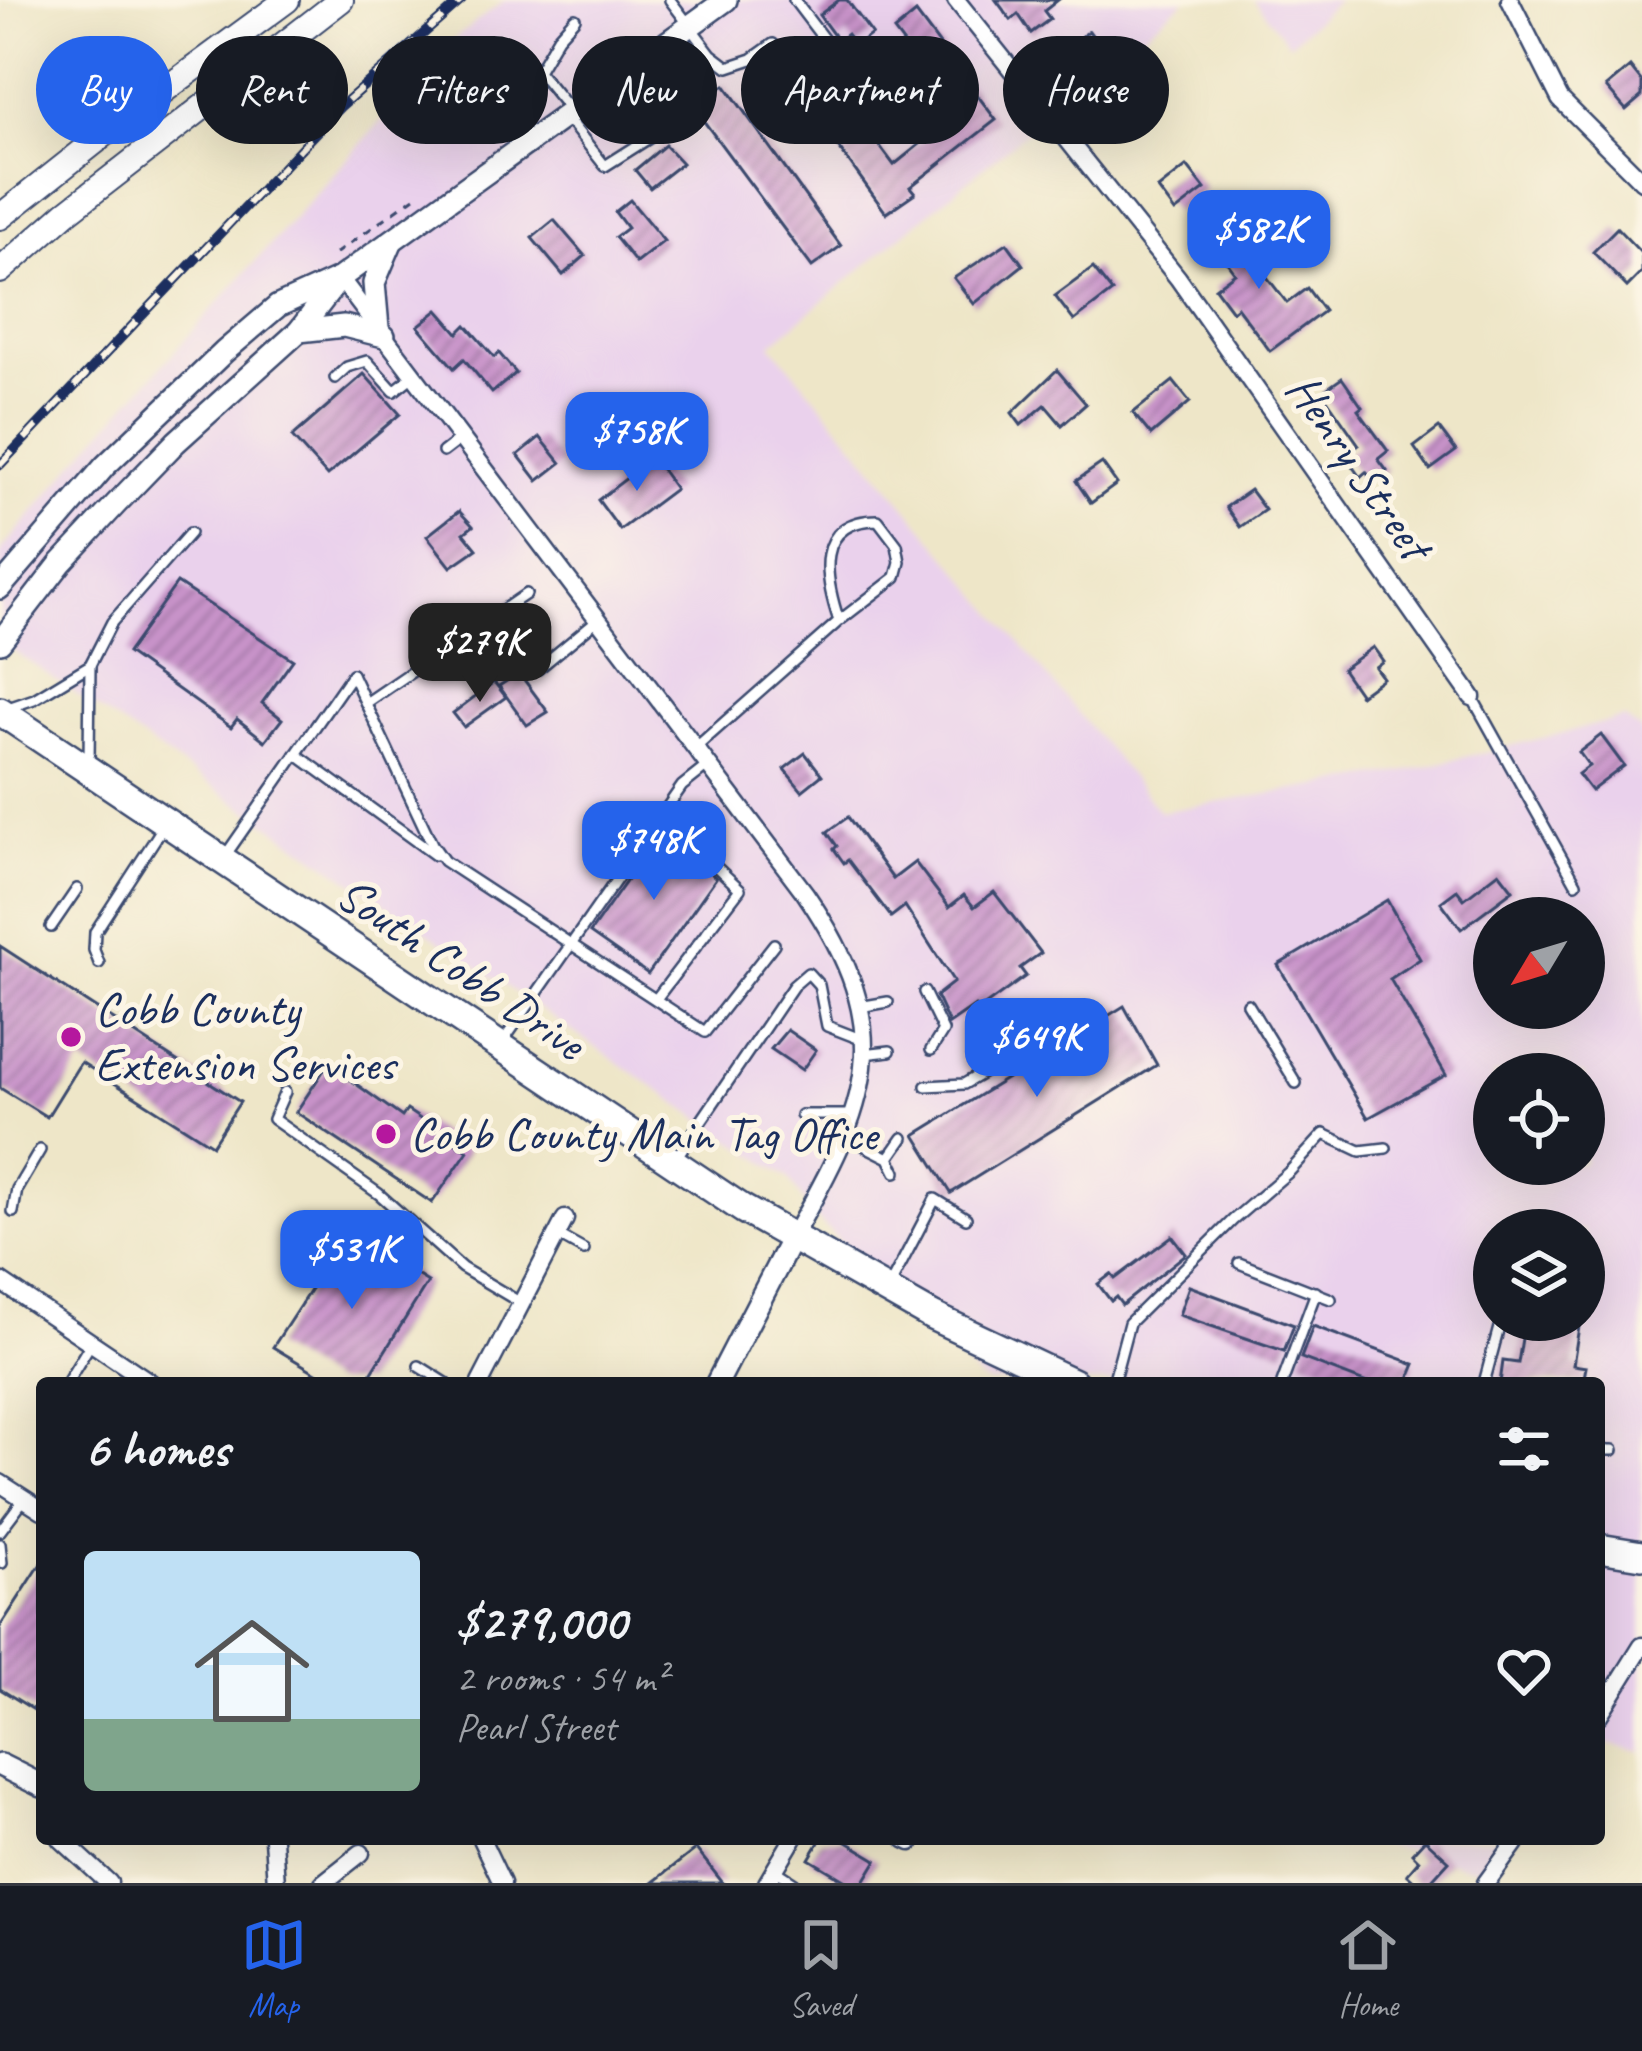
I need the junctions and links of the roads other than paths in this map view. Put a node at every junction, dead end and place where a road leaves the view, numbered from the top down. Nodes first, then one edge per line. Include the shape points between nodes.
1 (287, 0) edge
2 (341, 0) edge
3 (670, 0) edge
4 (726, 0) edge
5 (794, 0) edge
6 (956, 0) edge
7 (1510, 0) edge
8 (575, 18) dead end
9 (689, 27) junction
10 (677, 36) edge
11 (821, 36) edge
12 (741, 63) edge
13 (572, 113) edge
14 (569, 115) junction
15 (572, 119) edge
16 (589, 144) edge
17 (640, 144) edge
18 (1642, 181) edge
19 (0, 217) edge
20 (393, 240) junction
21 (0, 271) edge
22 (340, 278) junction
23 (298, 331) junction
24 (381, 332) junction
25 (413, 376) junction
26 (334, 378) dead end
27 (460, 439) junction
28 (442, 452) dead end
29 (190, 533) dead end
30 (6, 581) edge
31 (526, 594) dead end
32 (596, 621) junction
33 (839, 621) junction
34 (0, 642) edge
35 (90, 665) junction
36 (538, 669) dead end
37 (1472, 698) joint
38 (366, 704) junction
39 (0, 711) edge
40 (693, 750) junction
41 (296, 754) junction
42 (706, 767) junction
43 (88, 772) junction
44 (661, 815) junction
45 (165, 824) junction
46 (444, 861) junction
47 (221, 862) junction
48 (1576, 883) dead end
49 (77, 890) dead end
50 (51, 927) dead end
51 (569, 944) junction
52 (774, 944) dead end
53 (99, 963) dead end
54 (924, 992) dead end
55 (656, 999) junction
56 (888, 1002) dead end
57 (1248, 1004) dead end
58 (860, 1007) junction
59 (499, 1047) junction
60 (863, 1047) junction
61 (931, 1050) dead end
62 (890, 1051) dead end
63 (1005, 1060) dead end
64 (1295, 1083) dead end
65 (926, 1086) dead end
66 (285, 1092) dead end
67 (801, 1115) dead end
68 (855, 1115) junction
69 (847, 1137) junction
70 (903, 1138) dead end
71 (1386, 1148) dead end
72 (40, 1150) dead end
73 (889, 1158) junction
74 (673, 1163) junction
75 (896, 1172) dead end
76 (14, 1212) dead end
77 (965, 1217) dead end
78 (561, 1227) joint
79 (792, 1238) junction
80 (584, 1250) dead end
81 (1240, 1263) dead end
82 (0, 1281) edge
83 (886, 1291) junction
84 (1316, 1292) junction
85 (1331, 1299) dead end
86 (521, 1303) junction
87 (1495, 1341) edge
88 (91, 1343) junction
89 (419, 1366) dead end
90 (70, 1377) edge
91 (142, 1377) edge
92 (436, 1377) edge
93 (483, 1377) edge
94 (720, 1377) edge
95 (1062, 1377) edge
96 (1115, 1377) edge
97 (1284, 1377) edge
98 (1486, 1377) edge
99 (1605, 1450) edge
100 (1612, 1450) dead end
101 (0, 1483) edge
102 (24, 1498) junction
103 (36, 1506) edge
104 (0, 1532) edge
105 (0, 1544) edge
106 (1605, 1549) edge
107 (1642, 1555) edge
108 (2, 1563) edge
109 (1642, 1646) edge
110 (1633, 1677) edge
111 (1605, 1708) edge
112 (0, 1765) edge
113 (36, 1783) edge
114 (68, 1845) edge
115 (273, 1845) edge
116 (484, 1845) edge
117 (789, 1845) edge
118 (1511, 1845) edge
119 (362, 1853) dead end
120 (771, 1876) edge
121 (109, 1883) edge
122 (276, 1883) edge
123 (323, 1883) edge
124 (502, 1883) edge
125 (795, 1883) edge
126 (1486, 1883) edge

1 - 19 main road
2 - 21 main road
3 - 9 lane
4 - 9 street
5 - 11 lane
6 - 37 street, Henry Street via 1190,294
7 - 18 street via 1560,99
8 - 14 lane via 538,71
9 - 10 street
9 - 12 lane via 728,68
13 - 14 street
14 - 15 lane
14 - 20 street
16 - 17 lane via 605,166
20 - 22 street
20 - 24 street via 374,283
22 - 23 street
22 - 24 street
22 - 30 street via 278,306 224,352 118,453
23 - 24 street
23 - 34 street via 176,442
24 - 25 street
25 - 26 lane via 394,391 367,361
25 - 27 street
27 - 28 lane
27 - 32 street
29 - 35 lane via 112,622
31 - 38 lane
32 - 36 lane
32 - 40 street
33 - 33 lane via 896,577 897,545 878,520 841,532 825,558
33 - 40 lane
35 - 39 lane
35 - 43 lane
37 - 48 lane
38 - 41 lane via 352,674
38 - 46 lane
39 - 43 main road, South Cobb Drive
40 - 42 street
41 - 46 lane
41 - 47 lane
42 - 44 lane
42 - 58 street via 819,914
43 - 45 main road, South Cobb Drive
44 - 51 lane
44 - 55 lane via 740,889
45 - 47 main road, South Cobb Drive
45 - 53 lane via 94,937
46 - 51 lane
47 - 59 main road, South Cobb Drive
49 - 50 lane
51 - 55 lane
51 - 59 lane
52 - 55 lane via 705,1032
54 - 61 lane via 944,1031
56 - 58 lane
57 - 64 lane
58 - 60 street
59 - 74 main road, South Cobb Drive
60 - 62 lane
60 - 68 street
60 - 74 lane via 826,1026 819,985 808,973
63 - 65 lane via 964,1084
66 - 86 lane via 273,1119 379,1194 462,1268
67 - 68 lane
68 - 69 street
69 - 73 lane
69 - 79 street
70 - 73 lane
71 - 96 lane via 1360,1151 1324,1134 1129,1323
72 - 76 lane via 17,1189
73 - 75 lane
74 - 79 main road, South Cobb Drive
77 - 83 lane via 935,1199
78 - 80 lane
78 - 86 street
79 - 83 main road, South Cobb Drive
79 - 94 street
81 - 84 lane
82 - 88 street
83 - 95 main road, South Cobb Drive
84 - 85 lane
84 - 97 lane
86 - 93 street
87 - 98 lane
88 - 90 lane
88 - 91 street
89 - 92 lane
99 - 100 lane
101 - 102 street
102 - 103 street
102 - 104 lane
105 - 108 lane
106 - 107 main road
109 - 110 street
110 - 111 street
112 - 113 street
114 - 121 street
115 - 122 street
116 - 124 street
117 - 120 street
118 - 126 street
119 - 123 street
120 - 125 lane

